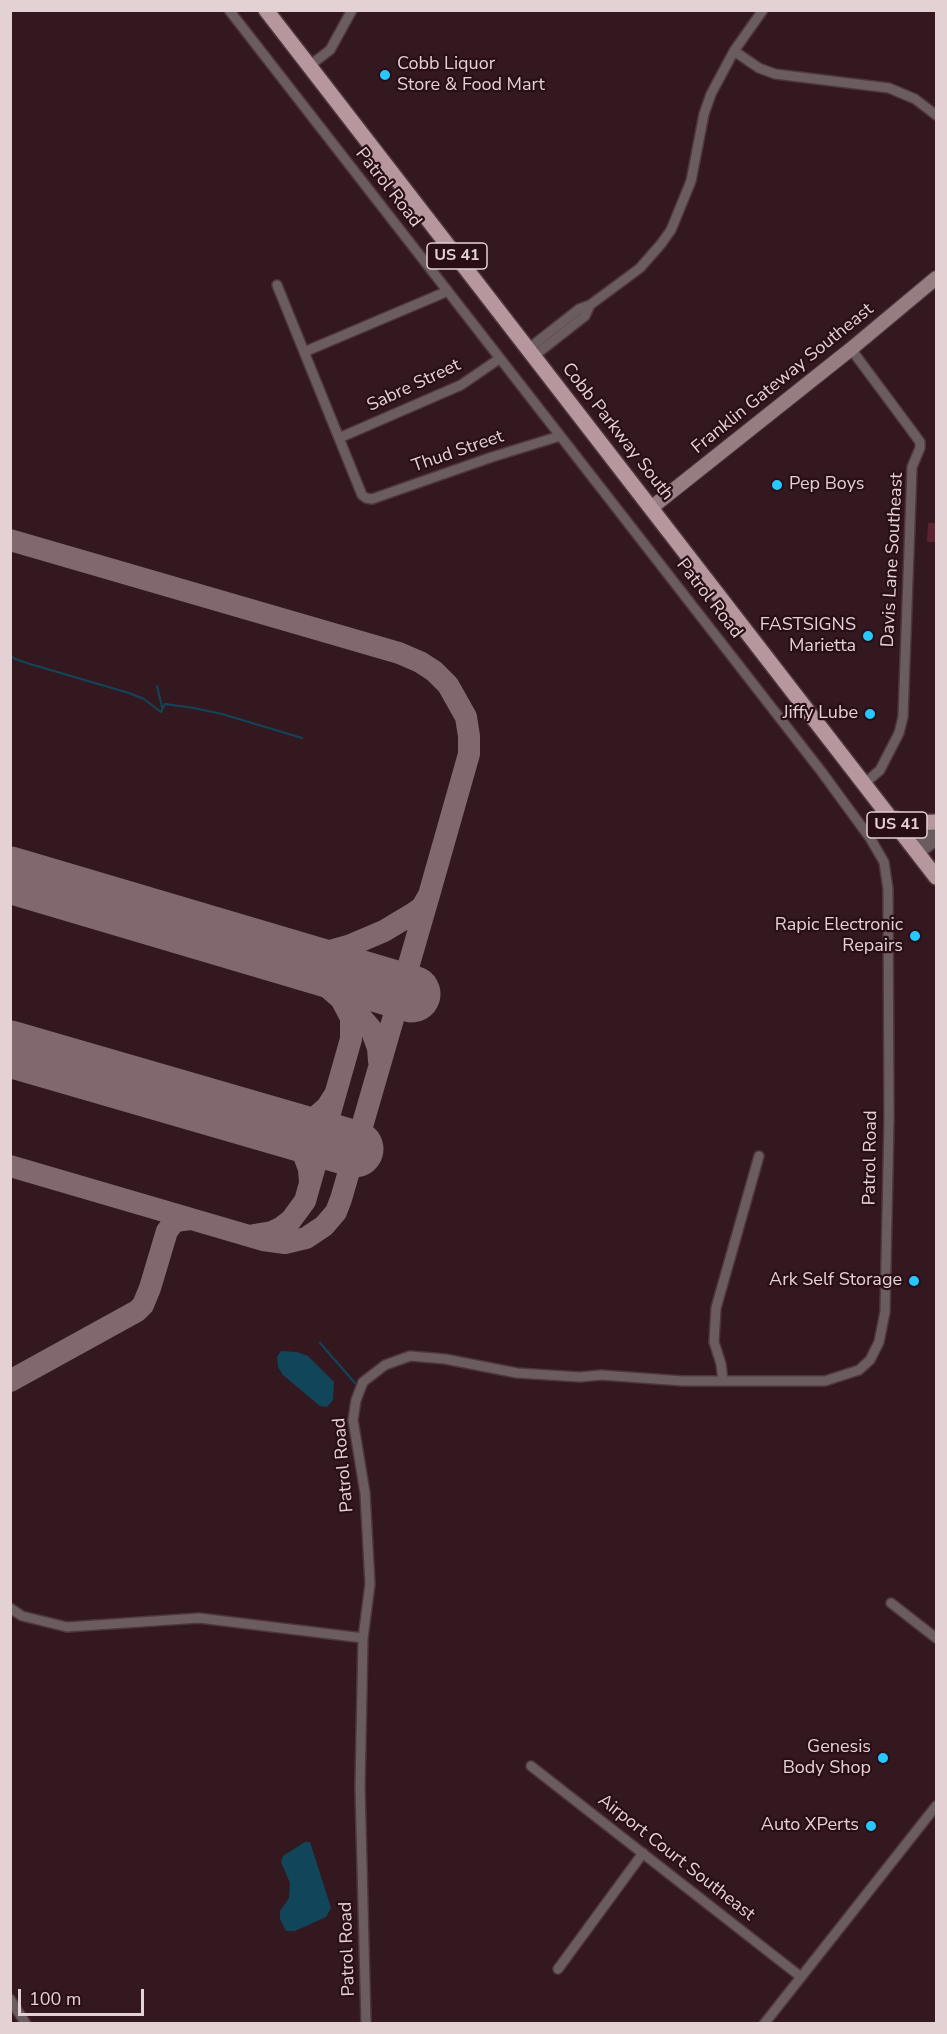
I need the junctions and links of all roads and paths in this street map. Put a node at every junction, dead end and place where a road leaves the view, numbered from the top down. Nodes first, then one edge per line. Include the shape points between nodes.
1 (229, 10) edge
2 (266, 10) edge
3 (352, 10) edge
4 (763, 10) edge
5 (734, 51) junction
6 (309, 66) junction
7 (936, 115) edge
8 (936, 278) edge
9 (277, 285) dead end
10 (448, 291) junction
11 (850, 349) junction
12 (304, 352) junction
13 (531, 352) junction
14 (499, 359) junction
15 (560, 436) junction
16 (339, 438) junction
17 (651, 508) junction
18 (864, 784) junction
19 (892, 818) junction
20 (936, 822) edge
21 (936, 830) edge
22 (936, 841) edge
23 (916, 851) junction
24 (936, 877) edge
25 (759, 1156) dead end
26 (723, 1381) junction
27 (891, 1603) dead end
28 (10, 1608) edge
29 (363, 1638) junction
30 (936, 1638) edge
31 (531, 1766) dead end
32 (936, 1806) edge
33 (643, 1853) junction
34 (558, 1969) dead end
35 (801, 1977) junction
36 (10, 1999) edge
37 (26, 2024) edge
38 (366, 2024) edge
39 (764, 2024) edge

1 - 10 street, Patrol Road
2 - 6 main road, Cobb Parkway South / US 41
3 - 6 street via 330,50
4 - 5 street
5 - 7 street via 775,74 889,88 915,99
5 - 13 street via 711,94 691,181 671,230 640,268 590,305 585,316
6 - 13 main road, Cobb Parkway South / US 41
8 - 11 street, Franklin Gateway Southeast
9 - 12 street
10 - 12 street
10 - 14 street, Patrol Road
11 - 17 street, Franklin Gateway Southeast
11 - 18 street, Davis Lane Southeast via 920,442 912,467 903,717 880,770
12 - 16 street
13 - 17 main road, Cobb Parkway South / US 41
14 - 15 street, Patrol Road
14 - 16 street, Sabre Street via 461,385
15 - 16 street, Thud Street via 372,499 362,495
15 - 26 street, Patrol Road via 828,781 884,862 888,889 889,1120 885,1312 879,1342 870,1360 859,1370 825,1381
17 - 18 main road, Cobb Parkway South / US 41
18 - 19 main road, Cobb Parkway South / US 41
19 - 20 main road via 912,823
19 - 23 main road, Cobb Parkway South / US 41
21 - 23 street
22 - 23 street
23 - 24 main road, Cobb Parkway South / US 41
25 - 26 street via 716,1308 714,1342
26 - 29 street, Patrol Road via 517,1373 424,1356 410,1356 375,1372 363,1382 353,1420 364,1493 370,1584
27 - 30 street
28 - 29 street via 22,1616 67,1627 199,1618
29 - 38 street, Patrol Road via 360,1786
31 - 33 street, Airport Court Southeast
32 - 35 street
33 - 34 street
33 - 35 street, Airport Court Southeast
35 - 39 street
36 - 37 street

